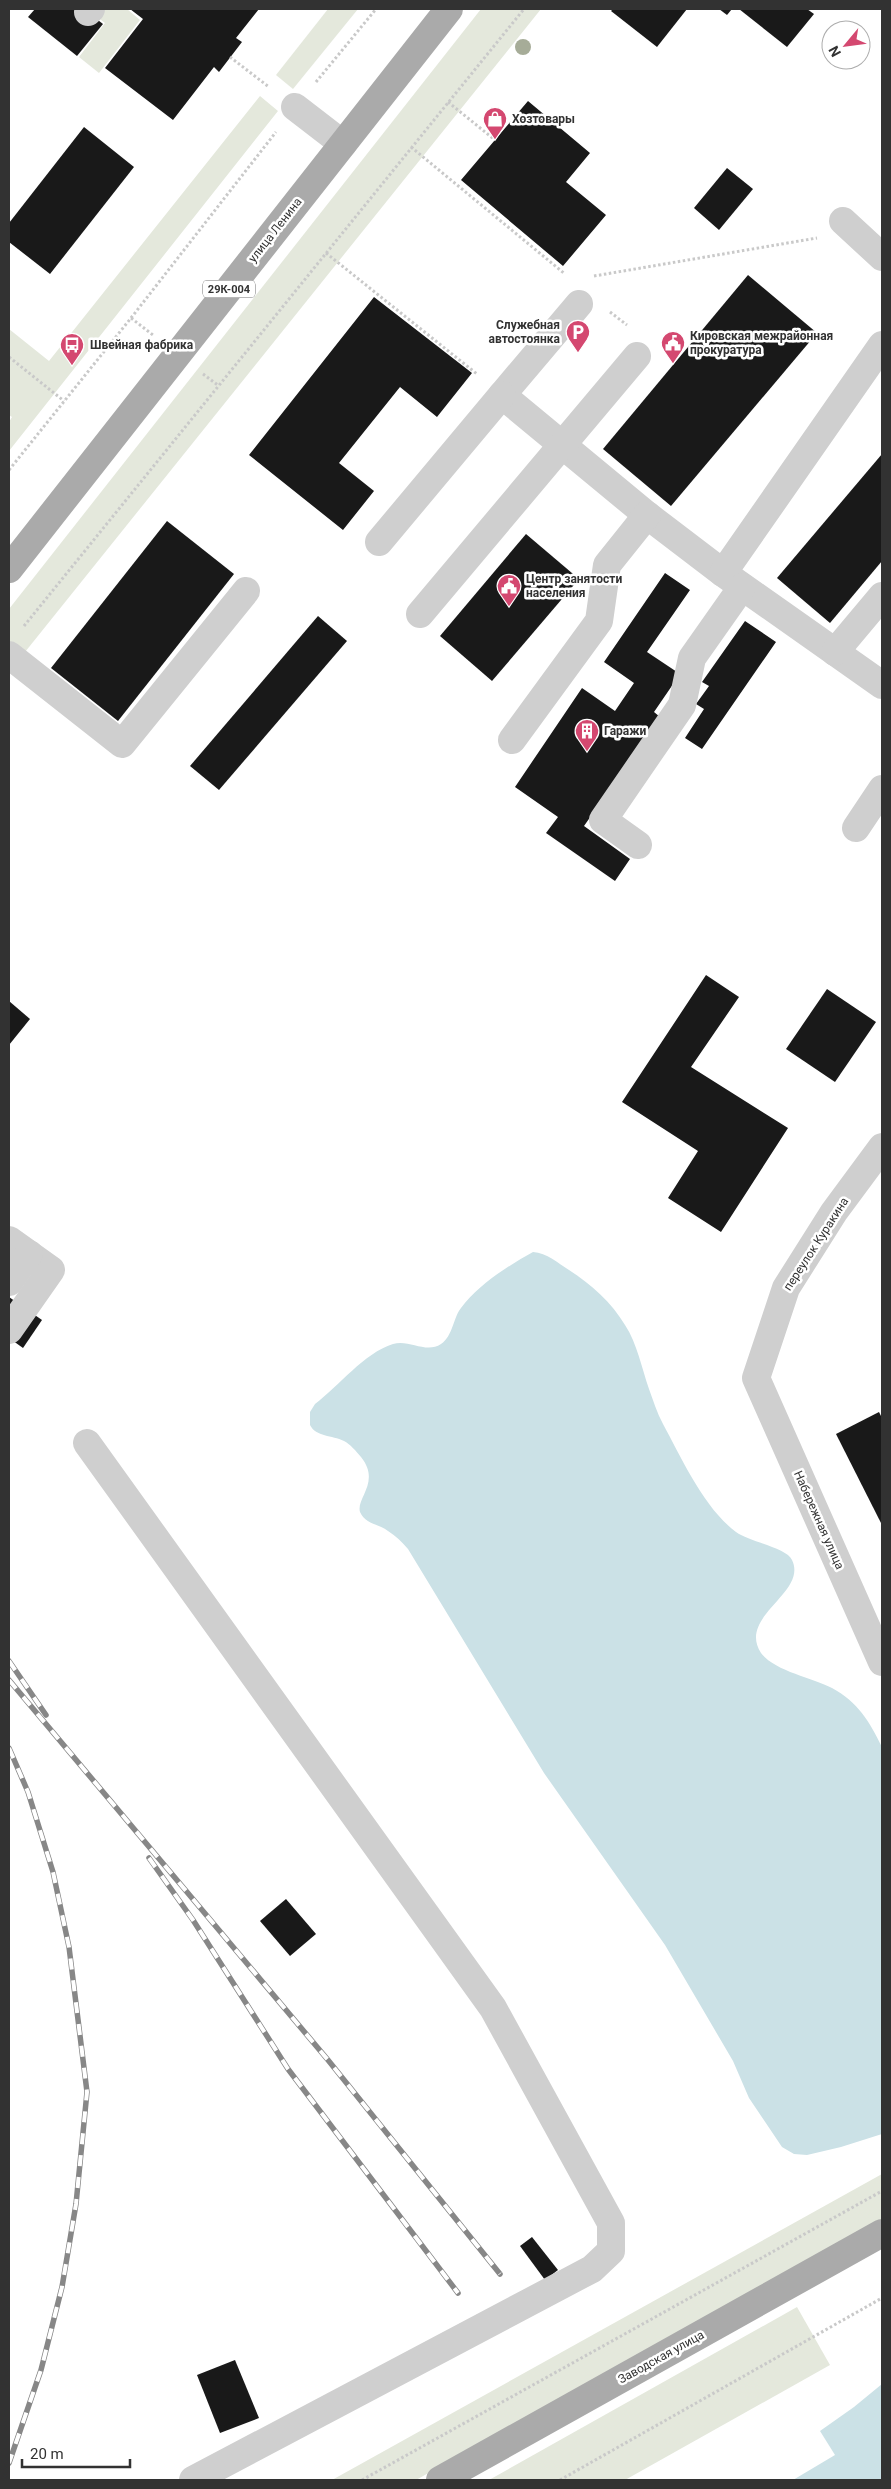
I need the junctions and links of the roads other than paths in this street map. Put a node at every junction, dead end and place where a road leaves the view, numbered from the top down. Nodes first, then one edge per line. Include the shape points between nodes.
1 (449, 9) edge
2 (295, 107) road end
3 (343, 144) junction
4 (835, 229) road end
5 (882, 257) edge
6 (575, 292) road end
7 (882, 345) edge
8 (637, 356) dead end
9 (502, 395) junction
10 (563, 445) junction
11 (647, 515) junction
12 (379, 542) dead end
13 (9, 569) edge
14 (733, 580) junction
15 (246, 592) dead end
16 (882, 596) edge
17 (420, 614) dead end
18 (835, 652) junction
19 (9, 655) edge
20 (882, 685) edge
21 (512, 740) dead end
22 (882, 789) edge
23 (856, 828) dead end
24 (638, 845) dead end
25 (882, 1147) edge
26 (19, 1247) edge
27 (9, 1282) edge
28 (9, 1330) edge
29 (756, 1378) joint
30 (87, 1442) dead end
31 (882, 1662) edge
32 (882, 2233) edge
33 (193, 2480) edge
34 (440, 2480) edge

1 - 3 main road, улица Ленина / 29К-004
2 - 3 street
3 - 13 main road, улица Ленина / 29К-004
4 - 5 street
6 - 9 street
7 - 14 street
8 - 10 street
9 - 10 street
9 - 12 street
10 - 11 street
10 - 17 street
11 - 14 street
11 - 21 street via 607,565 599,621
14 - 18 street
14 - 24 street via 692,658 682,705 603,820
15 - 19 street via 122,744
16 - 18 street
18 - 20 street
22 - 23 street
25 - 29 street, переулок Куракина via 834,1212 786,1288
26 - 27 street
26 - 28 street via 51,1270
29 - 31 street, Набережная улица
30 - 33 street via 493,2008 611,2223 611,2251 592,2269
32 - 34 main road, Заводская улица

